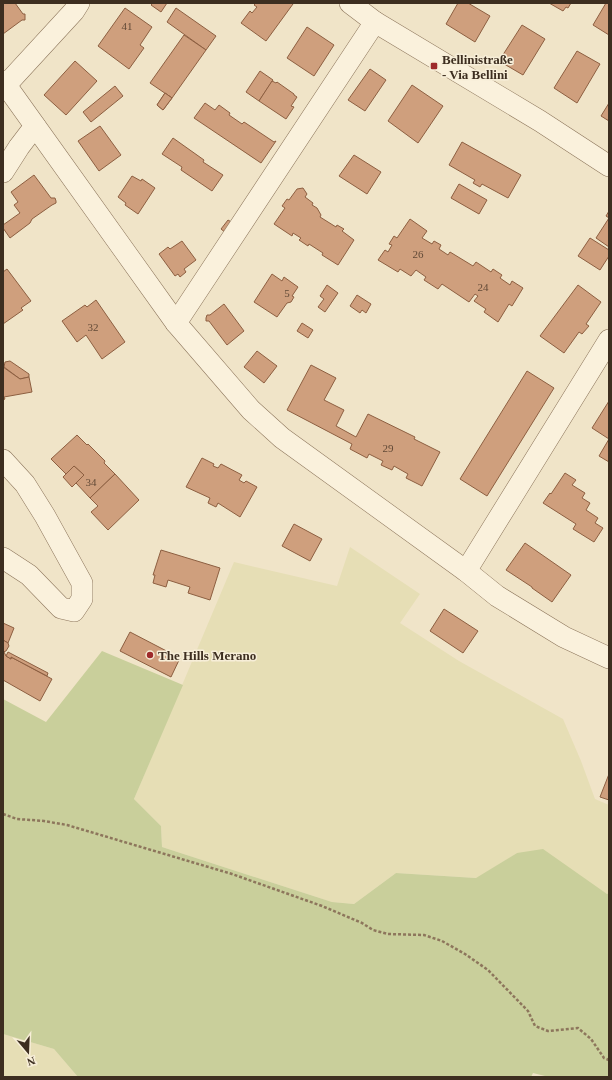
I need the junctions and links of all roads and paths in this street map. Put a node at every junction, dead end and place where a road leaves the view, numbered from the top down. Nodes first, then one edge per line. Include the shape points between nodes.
1 (79, 3) edge
2 (350, 3) edge
3 (375, 22) junction
4 (5, 83) edge
5 (35, 126) junction
6 (609, 166) edge
7 (3, 172) edge
8 (176, 323) junction
9 (609, 340) edge
10 (3, 460) edge
11 (3, 558) edge
12 (466, 570) junction
13 (609, 658) edge
14 (3, 814) edge
15 (609, 1060) edge

1 - 4 street
2 - 3 street
3 - 6 street via 540,121
3 - 8 street
4 - 5 street
5 - 7 street
5 - 8 street
8 - 12 street via 251,410 282,438
9 - 12 street
10 - 11 street via 25,484 45,516 82,583 82,599 74,611 61,608 29,575
12 - 13 street via 497,596 564,637
14 - 15 path via 17,819 67,825 232,874 322,906 373,930 388,934 424,935 442,942 488,970 528,1011 535,1026 548,1031 578,1028 604,1058

